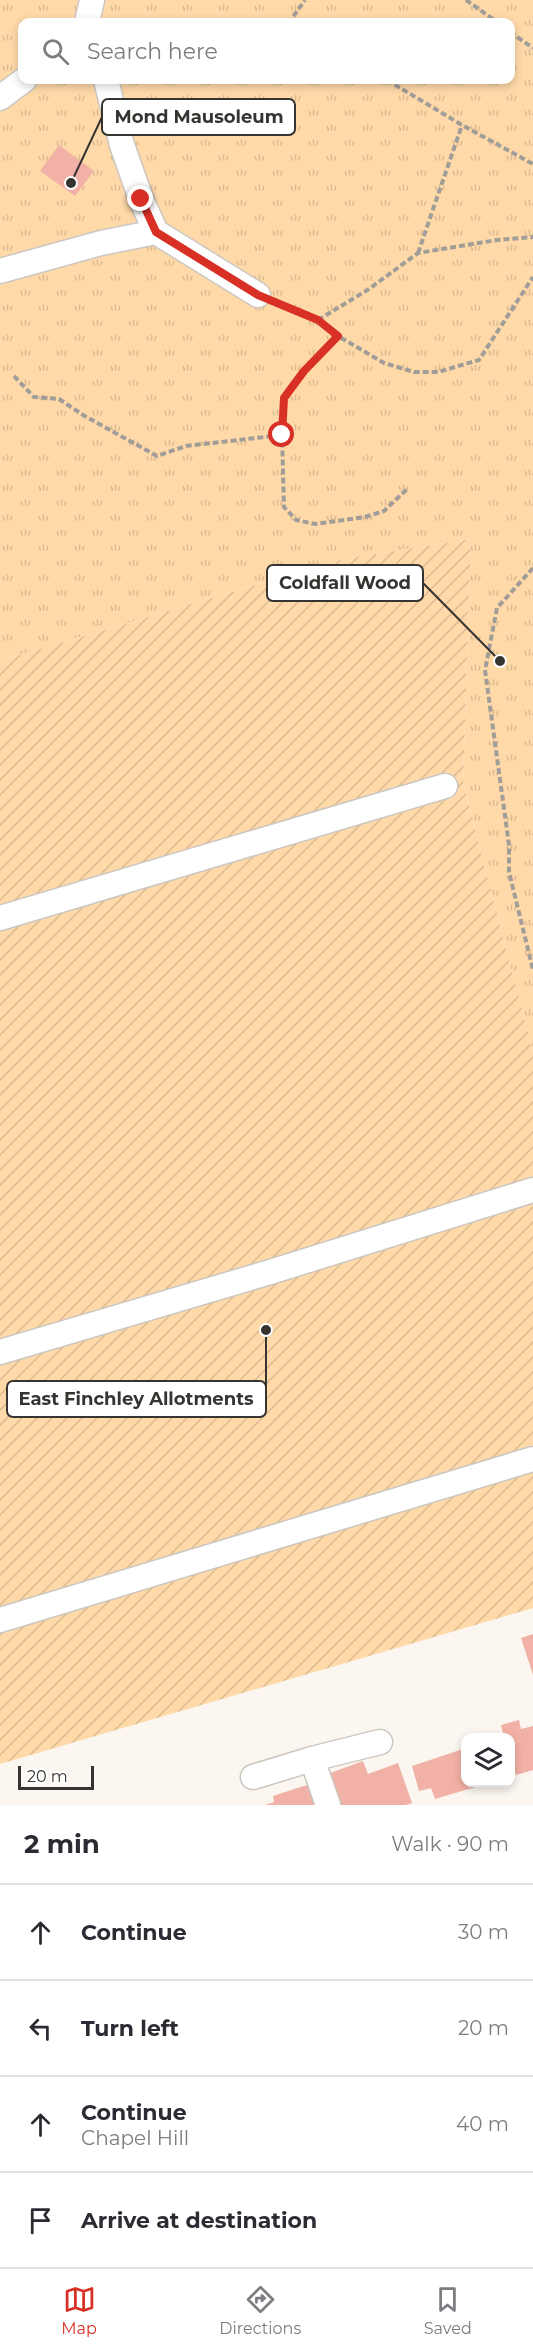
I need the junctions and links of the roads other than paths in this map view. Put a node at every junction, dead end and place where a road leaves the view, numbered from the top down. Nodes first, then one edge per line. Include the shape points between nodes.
1 (93, 0) edge
2 (88, 18) edge
3 (19, 84) edge
4 (107, 84) edge
5 (0, 98) edge
6 (156, 232) junction
7 (0, 271) edge
8 (258, 295) road end
9 (445, 786) dead end
10 (0, 918) edge
11 (533, 1190) edge
12 (0, 1352) edge
13 (533, 1459) edge
14 (0, 1620) edge
15 (380, 1742) dead end
16 (312, 1759) junction
17 (253, 1777) dead end
18 (328, 1805) edge

1 - 2 lane
3 - 5 lane
4 - 6 lane via 122,145
6 - 7 lane
6 - 8 lane
9 - 10 lane
11 - 12 lane via 267,1274
13 - 14 lane
15 - 16 lane
16 - 17 lane
16 - 18 lane

